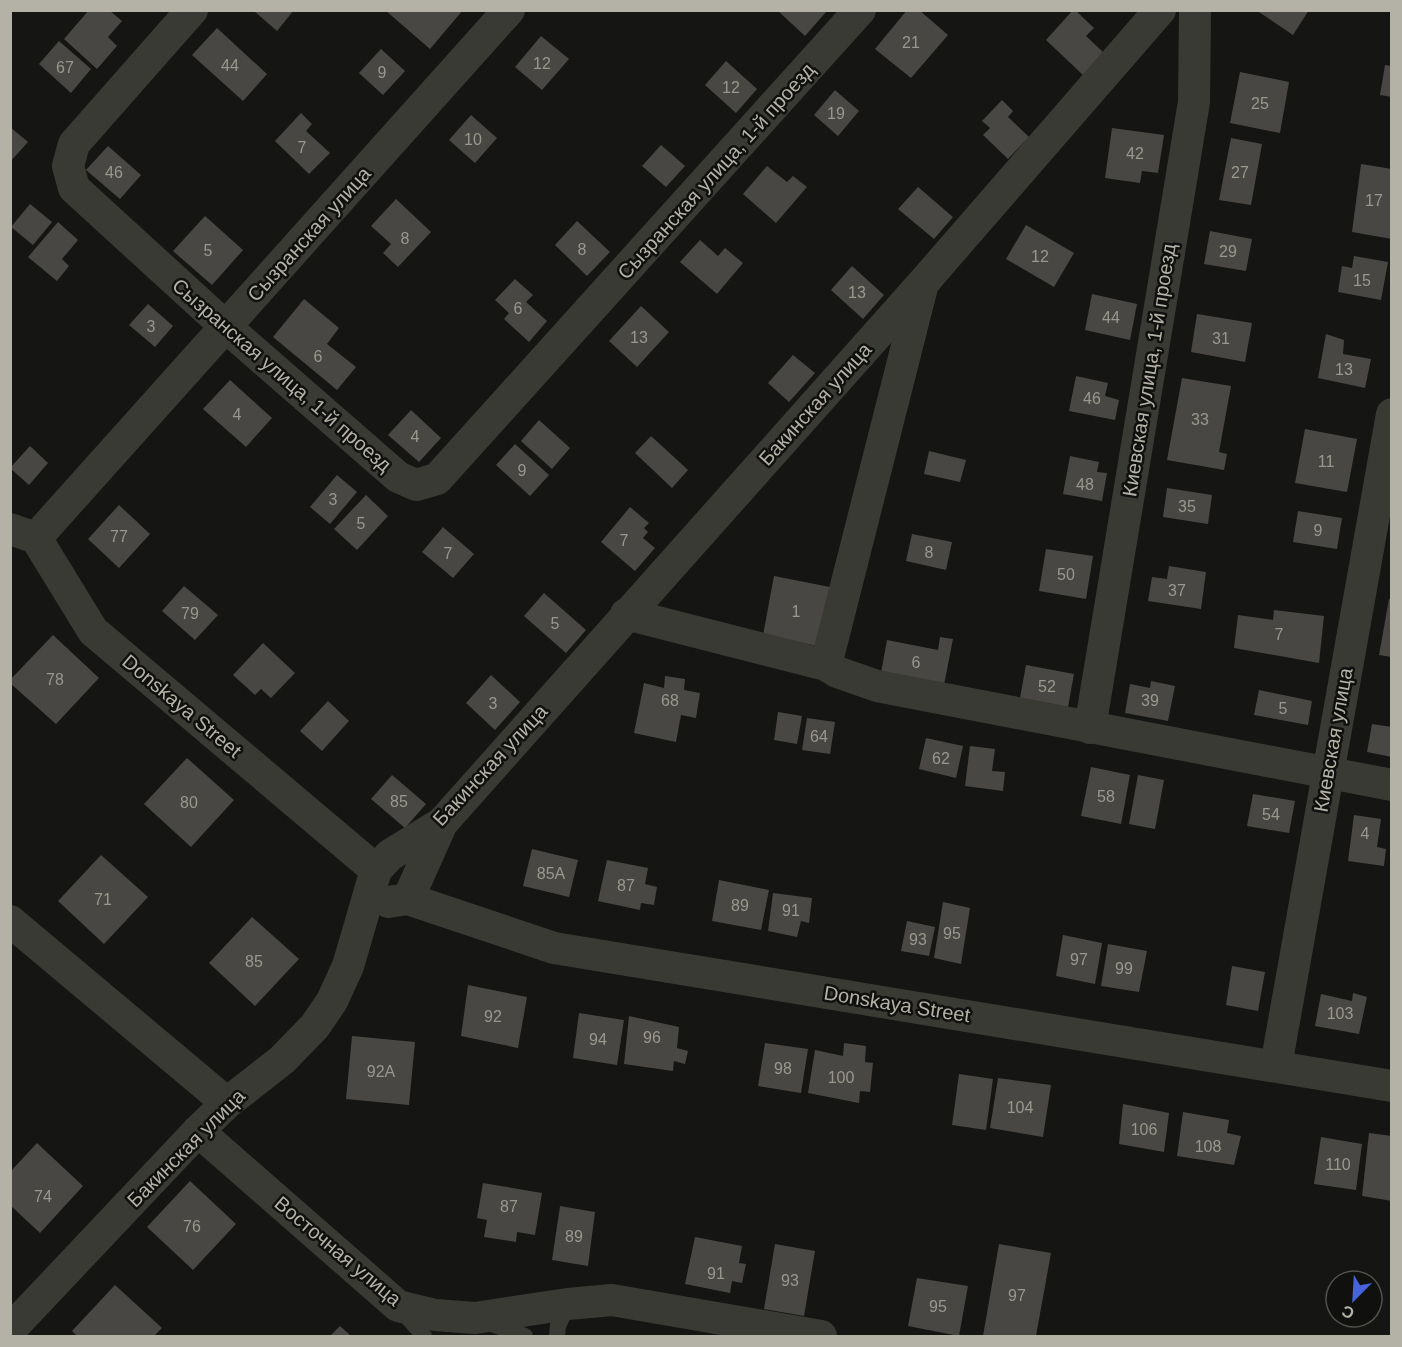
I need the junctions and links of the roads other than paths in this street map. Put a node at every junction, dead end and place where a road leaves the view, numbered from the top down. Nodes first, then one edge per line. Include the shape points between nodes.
1 (192, 10) edge
2 (509, 10) edge
3 (860, 10) edge
4 (1160, 10) edge
5 (1195, 10) edge
6 (923, 283) junction
7 (226, 327) junction
8 (1392, 414) edge
9 (23, 533) edge
10 (626, 614) junction
11 (826, 664) junction
12 (1090, 728) junction
13 (1328, 773) junction
14 (1392, 785) edge
15 (442, 823) junction
16 (376, 870) junction
17 (408, 899) junction
18 (366, 906) junction
19 (10, 921) edge
20 (1276, 1065) junction
21 (1392, 1086) edge
22 (227, 1103) junction
23 (198, 1131) junction
24 (568, 1304) junction
25 (398, 1306) junction
26 (475, 1318) junction
27 (10, 1330) edge
28 (424, 1336) edge
29 (525, 1336) edge
30 (557, 1336) edge
31 (821, 1336) edge

1 - 7 street, Сызранская улица, 1-й проезд via 74,144 68,166 74,188
2 - 7 street, Сызранская улица
3 - 7 street, Сызранская улица, 1-й проезд via 437,479 416,485 398,477
4 - 6 street, Бакинская улица
5 - 12 street, Киевская улица, 1-й проезд via 1194,102
6 - 10 street, Бакинская улица
6 - 11 street, Бакинская улица
7 - 9 street, Сызранская улица
8 - 13 street, Киевская улица
9 - 16 street, Donskaya Street via 93,631
10 - 11 street
10 - 15 street, Бакинская улица
11 - 12 street via 877,686
12 - 13 street
13 - 14 street
13 - 20 street, Киевская улица
15 - 16 street, Бакинская улица via 390,855
15 - 17 street
16 - 18 street, Бакинская улица
17 - 18 street
17 - 20 street, Donskaya Street via 554,948
18 - 22 street, Бакинская улица via 348,966 315,1026 282,1060
19 - 22 street
20 - 21 street, Donskaya Street
22 - 23 street, Бакинская улица
23 - 25 street, Восточная улица
23 - 27 street, Бакинская улица
24 - 26 street, Восточная улица
24 - 30 lane
24 - 31 street, Восточная улица via 612,1300
25 - 26 street, Восточная улица via 435,1315
25 - 28 lane
26 - 29 lane

